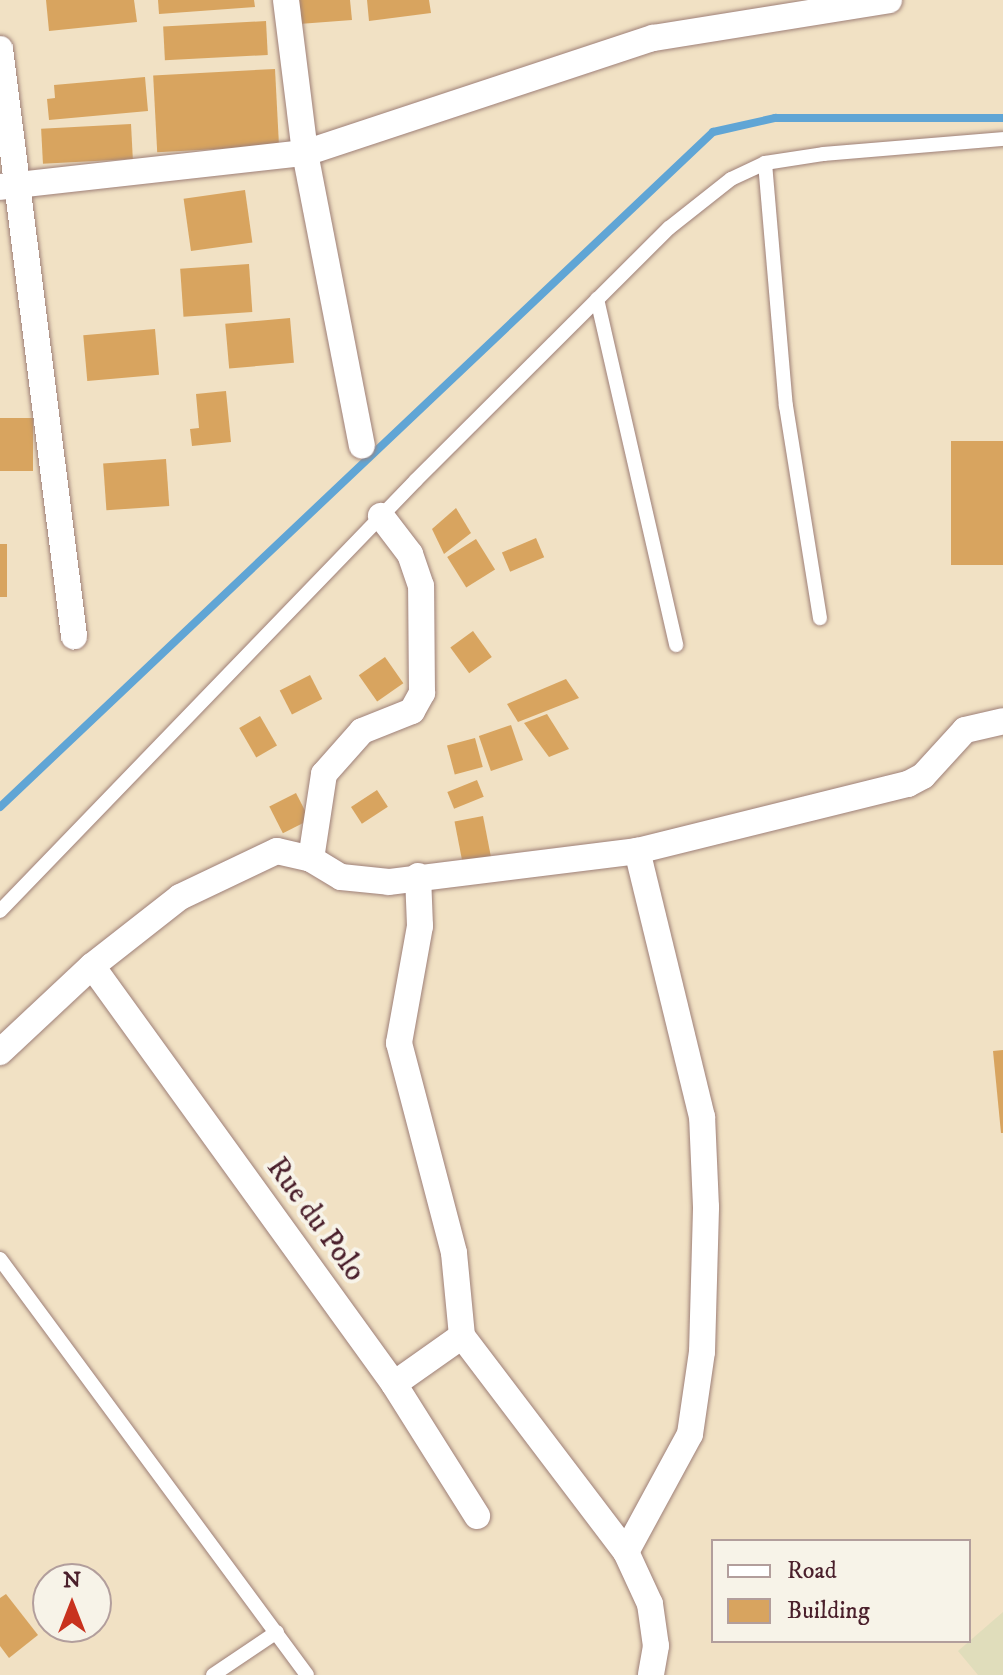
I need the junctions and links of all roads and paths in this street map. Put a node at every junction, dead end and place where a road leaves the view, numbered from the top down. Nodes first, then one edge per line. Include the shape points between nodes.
1 (286, 0) edge
2 (889, 0) edge
3 (0, 49) edge
4 (1003, 139) edge
5 (305, 153) junction
6 (765, 163) junction
7 (7, 186) edge
8 (597, 299) junction
9 (362, 445) dead end
10 (381, 516) junction
11 (820, 618) dead end
12 (74, 636) dead end
13 (676, 645) dead end
14 (1003, 721) edge
15 (637, 851) junction
16 (311, 859) junction
17 (418, 876) junction
18 (0, 911) edge
19 (92, 966) junction
20 (0, 1052) edge
21 (0, 1259) edge
22 (462, 1336) junction
23 (394, 1384) junction
24 (477, 1516) dead end
25 (626, 1552) junction
26 (277, 1632) junction
27 (213, 1675) edge
28 (307, 1675) edge
29 (651, 1675) edge

1 - 5 street
2 - 5 street via 653,38
3 - 7 street
4 - 6 lane
5 - 7 street
5 - 9 street
6 - 8 lane via 731,179 669,228
6 - 11 lane via 786,406
7 - 12 street
8 - 10 lane
8 - 13 lane
10 - 16 street via 410,554 421,586 422,693 412,711 362,731 324,774
10 - 18 lane
14 - 15 street via 965,730 923,776 908,784
15 - 17 street
15 - 25 street via 699,1101 706,1207 702,1352 690,1434
16 - 17 street via 341,877 389,882
16 - 19 street via 277,851 180,897
17 - 22 street via 420,926 399,1043 454,1253
19 - 20 street
19 - 23 street, Rue du Polo
21 - 26 lane
22 - 23 street
22 - 25 street
23 - 24 street, Rue du Polo
25 - 29 street via 650,1604 656,1646
26 - 27 lane
26 - 28 lane

